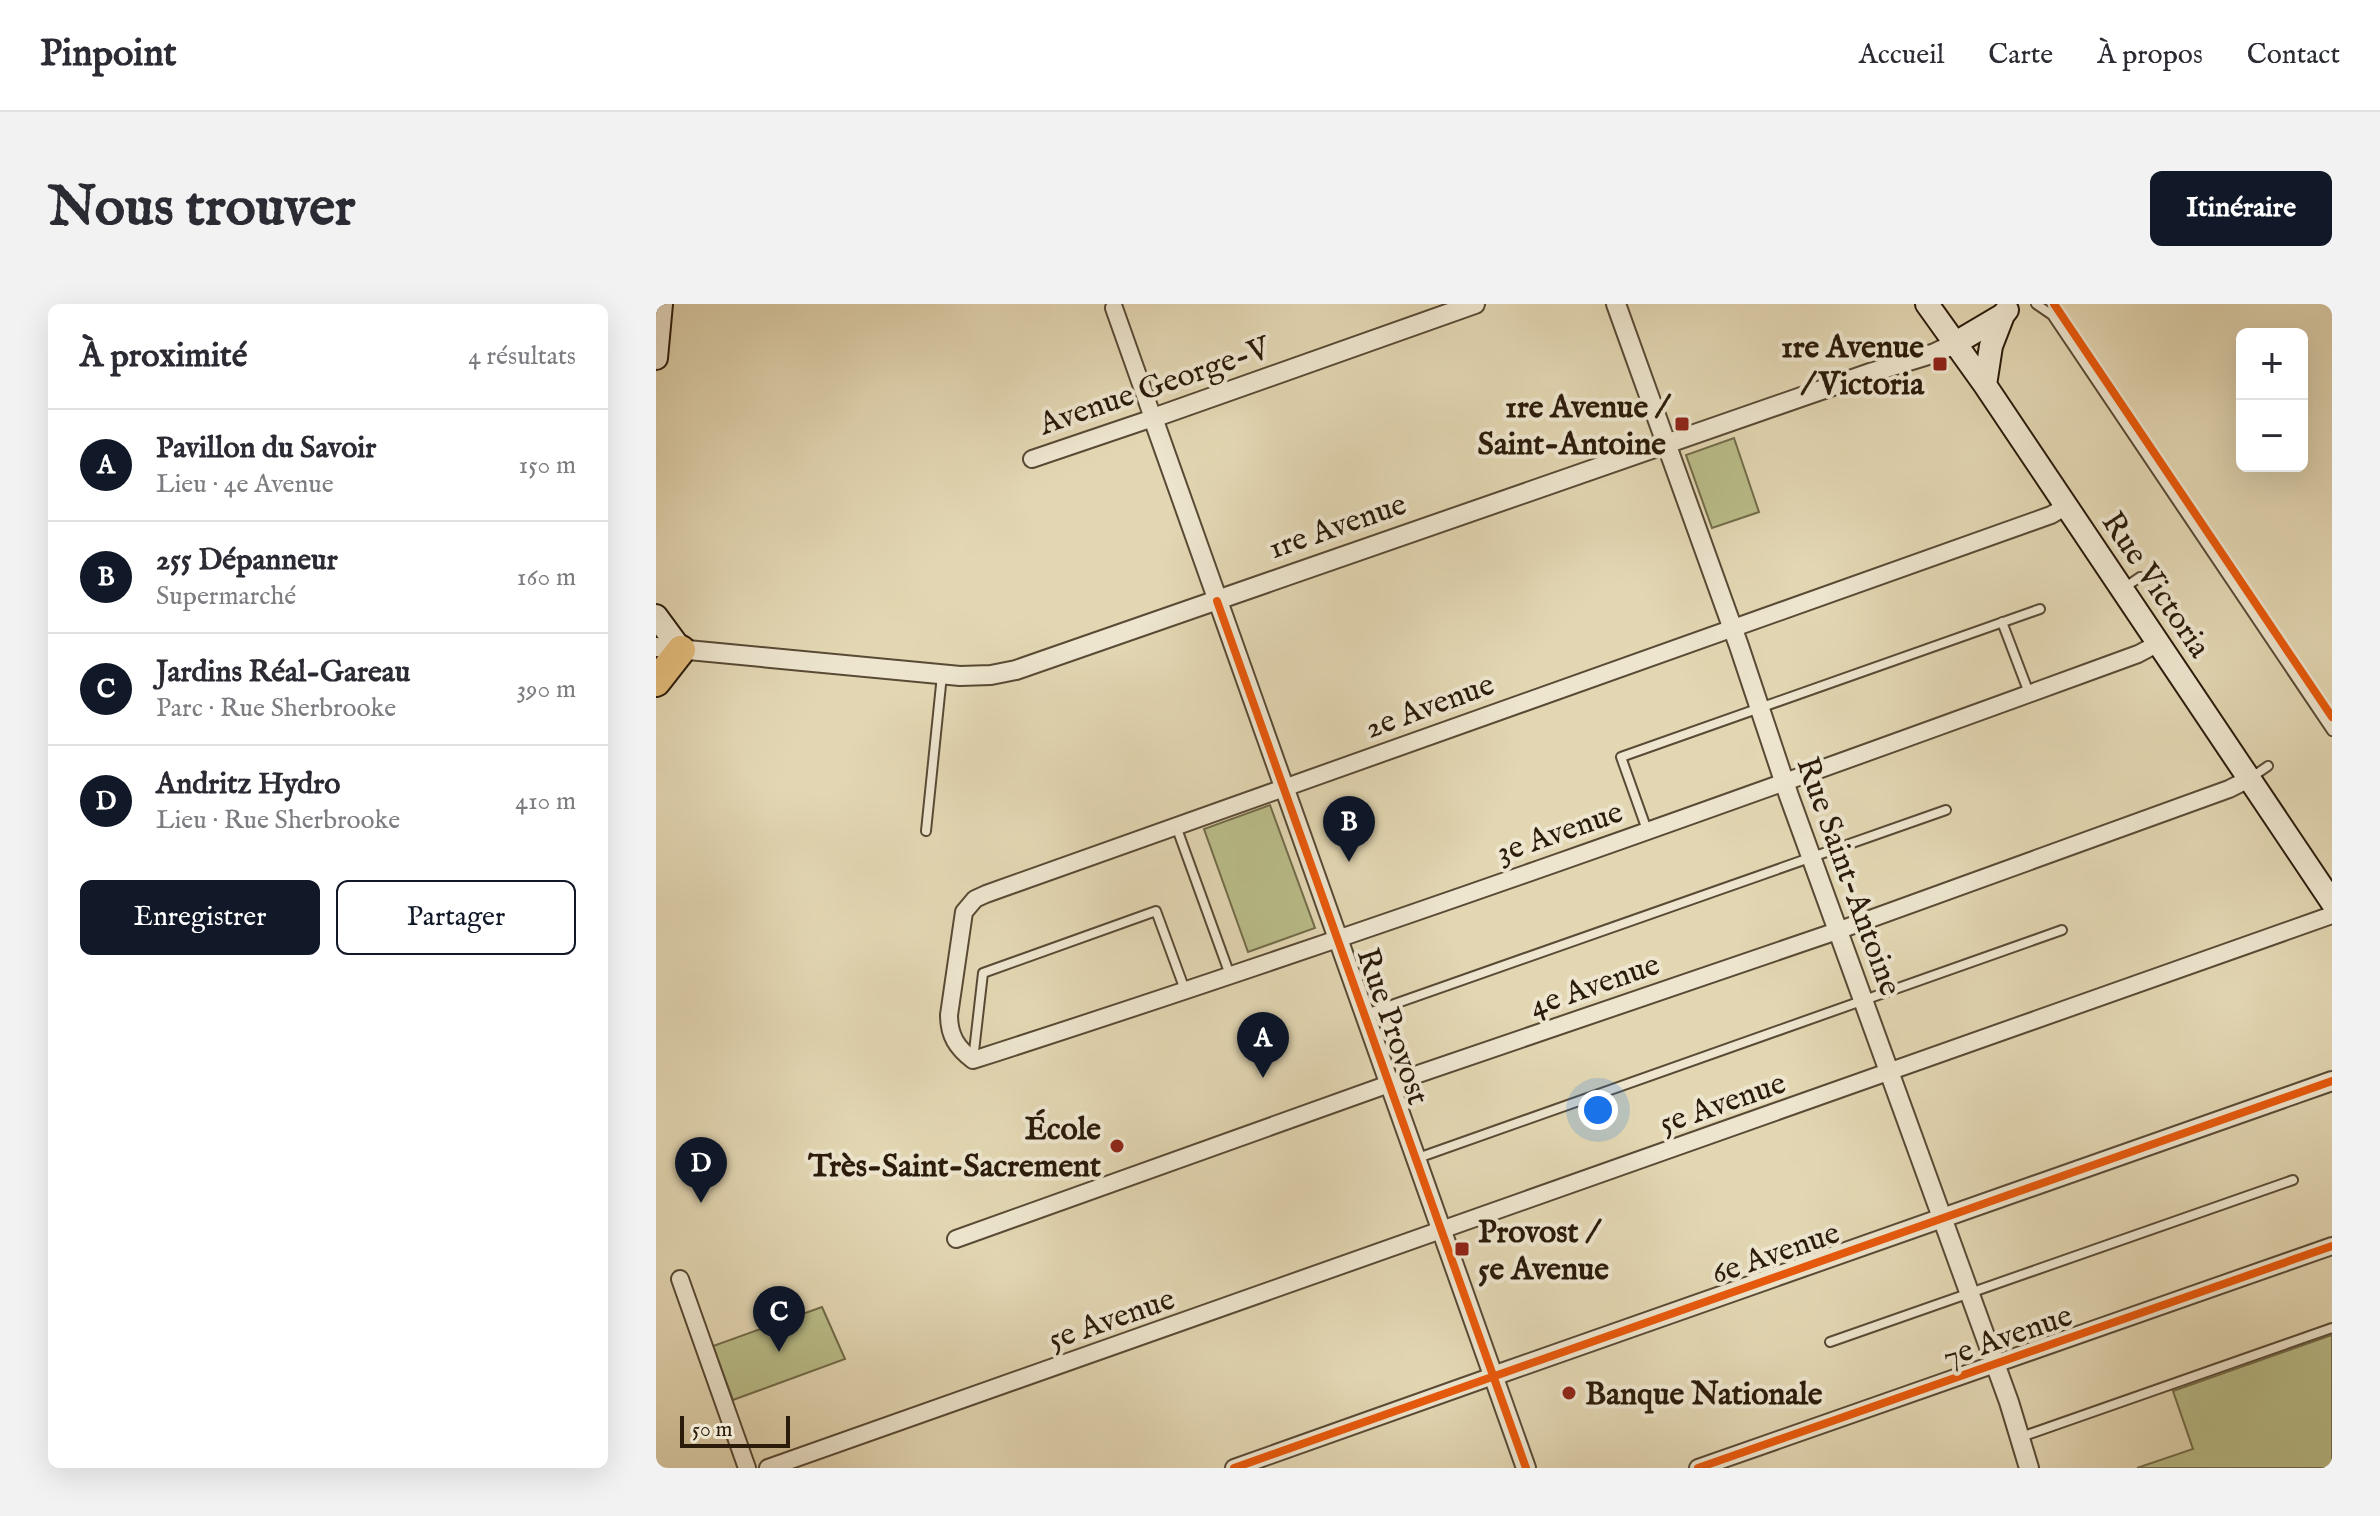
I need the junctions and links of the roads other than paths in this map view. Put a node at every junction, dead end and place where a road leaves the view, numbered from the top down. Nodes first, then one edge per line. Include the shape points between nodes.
1 (661, 304) edge
2 (1475, 304) edge
3 (1616, 304) edge
4 (1927, 304) edge
5 (1936, 304) edge
6 (2036, 304) edge
7 (1113, 306) edge
8 (2007, 310) edge
9 (1977, 330) junction
10 (1954, 344) junction
11 (656, 358) edge
12 (1985, 385) junction
13 (1153, 418) junction
14 (1667, 444) junction
15 (1032, 459) dead end
16 (2067, 506) junction
17 (1217, 601) junction
18 (2040, 609) dead end
19 (656, 616) edge
20 (2002, 622) junction
21 (1732, 627) junction
22 (2159, 643) junction
23 (669, 648) edge
24 (942, 674) junction
25 (656, 682) edge
26 (2029, 694) junction
27 (1759, 708) junction
28 (2332, 731) edge
29 (2268, 766) dead end
30 (2249, 779) junction
31 (1784, 783) junction
32 (1284, 786) junction
33 (1946, 810) dead end
34 (1176, 826) junction
35 (1647, 830) junction
36 (926, 831) dead end
37 (1811, 856) junction
38 (2332, 902) edge
39 (2332, 915) edge
40 (2062, 930) dead end
41 (1837, 931) junction
42 (1337, 938) junction
43 (1230, 976) junction
44 (1185, 992) junction
45 (1863, 1001) junction
46 (1364, 1015) junction
47 (973, 1060) junction
48 (1888, 1072) junction
49 (2332, 1081) edge
50 (1389, 1084) junction
51 (1415, 1159) junction
52 (2293, 1180) dead end
53 (1942, 1219) junction
54 (1441, 1230) junction
55 (956, 1239) dead end
56 (2332, 1246) edge
57 (680, 1279) dead end
58 (1970, 1294) junction
59 (2332, 1328) edge
60 (1830, 1342) dead end
61 (1996, 1365) junction
62 (1493, 1376) junction
63 (2021, 1437) junction
64 (2023, 1466) edge
65 (747, 1468) edge
66 (768, 1468) edge
67 (1234, 1468) edge
68 (1526, 1468) edge
69 (1698, 1468) edge

1 - 11 main road
2 - 13 street, Avenue George-V
3 - 14 street, Rue Saint-Antoine
4 - 10 main road, Rue Victoria
5 - 9 main road via 1956,324
6 - 28 lane via 2052,315
7 - 13 street, Rue Provost
8 - 9 main road, 1re Avenue
8 - 12 main road via 1991,346
9 - 10 main road, 1re Avenue
10 - 12 main road, Rue Victoria
10 - 14 street, 1re Avenue
12 - 16 main road, Rue Victoria
13 - 15 street, Avenue George-V
13 - 17 street, Rue Provost
14 - 17 street, 1re Avenue
14 - 21 street, Rue Saint-Antoine
16 - 21 street, 2e Avenue
16 - 22 main road, Rue Victoria via 2131,583
17 - 24 street, 1re Avenue via 1016,670
17 - 32 street, Rue Provost
18 - 20 lane
19 - 23 main road
20 - 26 lane
20 - 27 lane
21 - 27 street, Rue Saint-Antoine
21 - 32 street, 2e Avenue
22 - 26 street, 3e Avenue
22 - 30 main road, Rue Victoria
23 - 24 street, 1re Avenue
23 - 25 highway
24 - 36 lane
26 - 31 street, 3e Avenue
27 - 31 street, Rue Saint-Antoine
27 - 35 lane via 1621,757
29 - 30 lane
30 - 38 main road, Rue Victoria
30 - 41 street, 4e Avenue
31 - 35 street, 3e Avenue
31 - 37 street, Rue Saint-Antoine
32 - 34 street, 2e Avenue
32 - 42 street, Rue Provost
33 - 37 lane
34 - 43 lane
34 - 47 street, 2e Avenue via 975,899 964,912 949,1015 949,1029
35 - 42 street, 3e Avenue
37 - 41 street, Rue Saint-Antoine
37 - 46 lane
39 - 48 street, 5e Avenue
40 - 45 lane
41 - 45 street, Rue Saint-Antoine
41 - 50 street, 4e Avenue
42 - 43 street, 3e Avenue
42 - 46 street, Rue Provost
43 - 44 street, 3e Avenue
44 - 47 street, 3e Avenue
44 - 47 lane via 1156,911 983,973
45 - 48 street, Rue Saint-Antoine
45 - 51 lane
46 - 50 street, Rue Provost
48 - 53 street, Rue Saint-Antoine
48 - 54 street, 5e Avenue
49 - 53 street, 6e Avenue
50 - 51 street, Rue Provost
50 - 55 street, 4e Avenue
51 - 54 street, Rue Provost
52 - 58 lane
53 - 58 street, Rue Saint-Antoine
53 - 62 street, 6e Avenue
54 - 62 street, Rue Provost
54 - 66 street, 5e Avenue
56 - 61 street, 7e Avenue
57 - 65 street
58 - 60 lane
58 - 61 street, Rue Saint-Antoine
59 - 63 lane
61 - 63 street, Rue Saint-Antoine
61 - 69 street, 7e Avenue
62 - 67 street, 6e Avenue
62 - 68 street, Rue Provost
63 - 64 street, Rue Saint-Antoine

